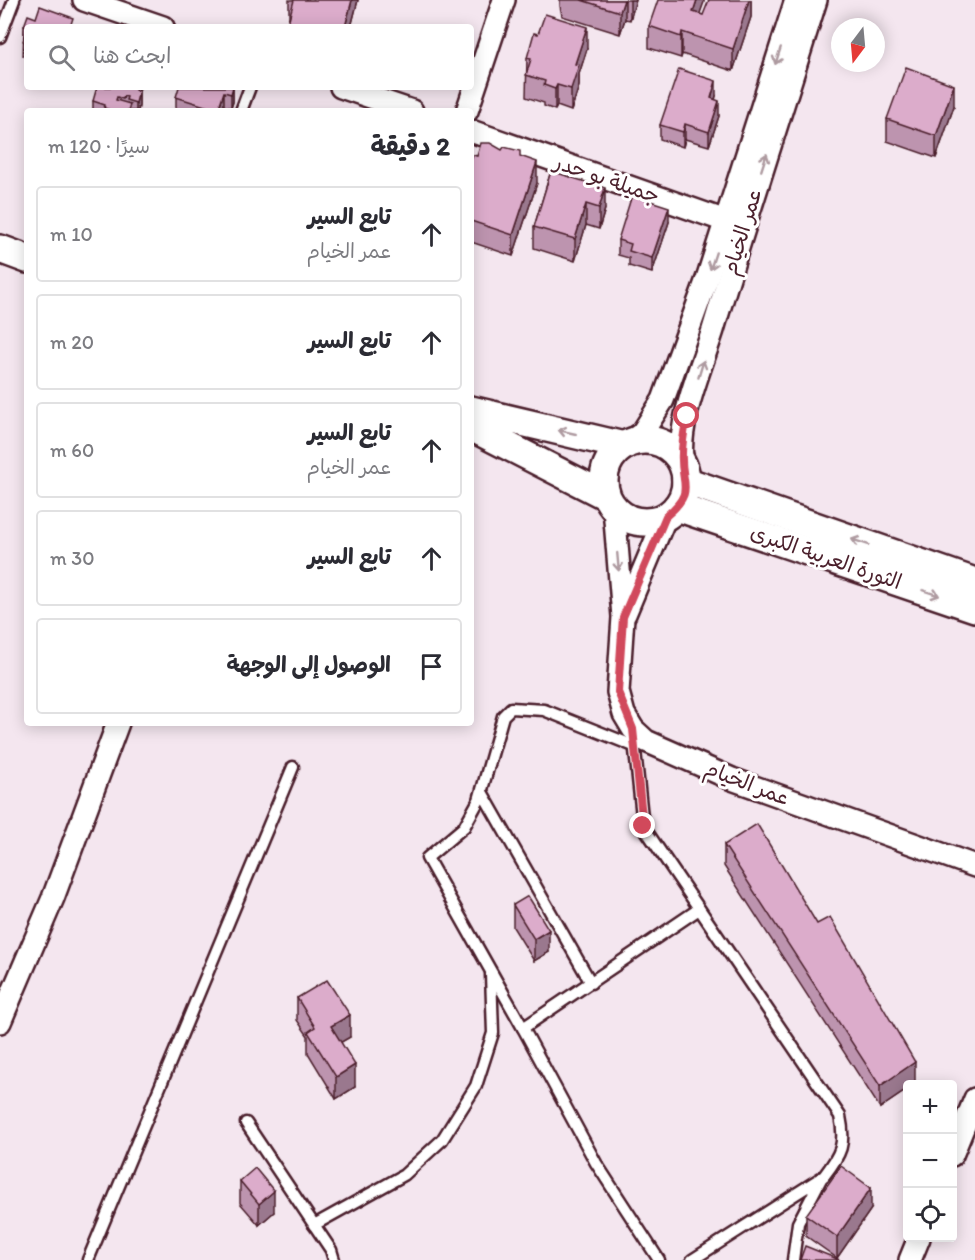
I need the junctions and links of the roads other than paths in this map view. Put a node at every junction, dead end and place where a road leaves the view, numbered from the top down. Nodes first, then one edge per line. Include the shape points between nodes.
1 (14, 0) edge
2 (84, 0) edge
3 (504, 0) edge
4 (796, 0) edge
5 (816, 0) edge
6 (154, 24) edge
7 (0, 37) edge
8 (249, 90) edge
9 (350, 90) edge
10 (474, 90) edge
11 (474, 90) edge
12 (242, 108) edge
13 (403, 108) edge
14 (468, 108) edge
15 (474, 132) edge
16 (734, 224) junction
17 (0, 249) edge
18 (24, 258) edge
19 (474, 411) edge
20 (474, 429) edge
21 (625, 445) junction
22 (685, 473) junction
23 (610, 502) junction
24 (672, 512) junction
25 (973, 596) edge
26 (623, 617) junction
27 (117, 726) edge
28 (633, 737) junction
29 (293, 767) dead end
30 (482, 792) junction
31 (975, 866) edge
32 (699, 909) junction
33 (491, 970) junction
34 (591, 982) junction
35 (6, 993) edge
36 (0, 1022) edge
37 (523, 1028) junction
38 (975, 1099) edge
39 (246, 1123) dead end
40 (957, 1143) edge
41 (821, 1178) junction
42 (314, 1225) junction
43 (918, 1242) edge
44 (88, 1260) edge
45 (334, 1260) edge
46 (659, 1260) edge
47 (692, 1260) edge
48 (793, 1260) edge
49 (910, 1260) edge

1 - 7 lane
2 - 6 street
3 - 10 street
4 -> 16 street, عمر الخيام
16 -> 5 street, عمر الخيام
8 - 12 lane
9 - 13 street
11 - 14 street
15 - 16 street, جميلة بو حدر
16 -> 21 street, عمر الخيام via 660,408 642,433
22 -> 16 street, عمر الخيام via 681,456 687,416
17 - 18 street
21 -> 19 street
20 - 23 street
21 - 22 street via 651,441 665,445 676,454
21 - 23 street via 606,468 604,482
22 - 24 street via 684,495
25 -> 22 street, الثورة العربية الكبرى
23 - 24 street via 625,517 638,522 653,522
23 -> 26 street
24 -> 25 street, الثورة العربية الكبرى
24 - 26 street
26 - 28 street via 618,692
27 - 35 street via 53,898
28 - 30 lane via 544,710 511,708 502,716
28 - 31 street, عمر الخيام via 732,779
28 - 32 lane via 643,826
29 - 44 lane
30 - 33 lane via 464,827 427,858
30 - 34 lane
32 - 34 lane
32 - 41 lane via 840,1116 844,1136 838,1158
33 - 37 lane
33 - 42 lane via 493,1033 476,1086 442,1140 404,1175
34 - 37 lane
35 - 36 street
37 - 46 lane via 596,1163
38 - 40 street
39 - 42 lane
41 - 47 lane
41 - 48 lane via 798,1223
42 - 45 lane
43 - 49 street

